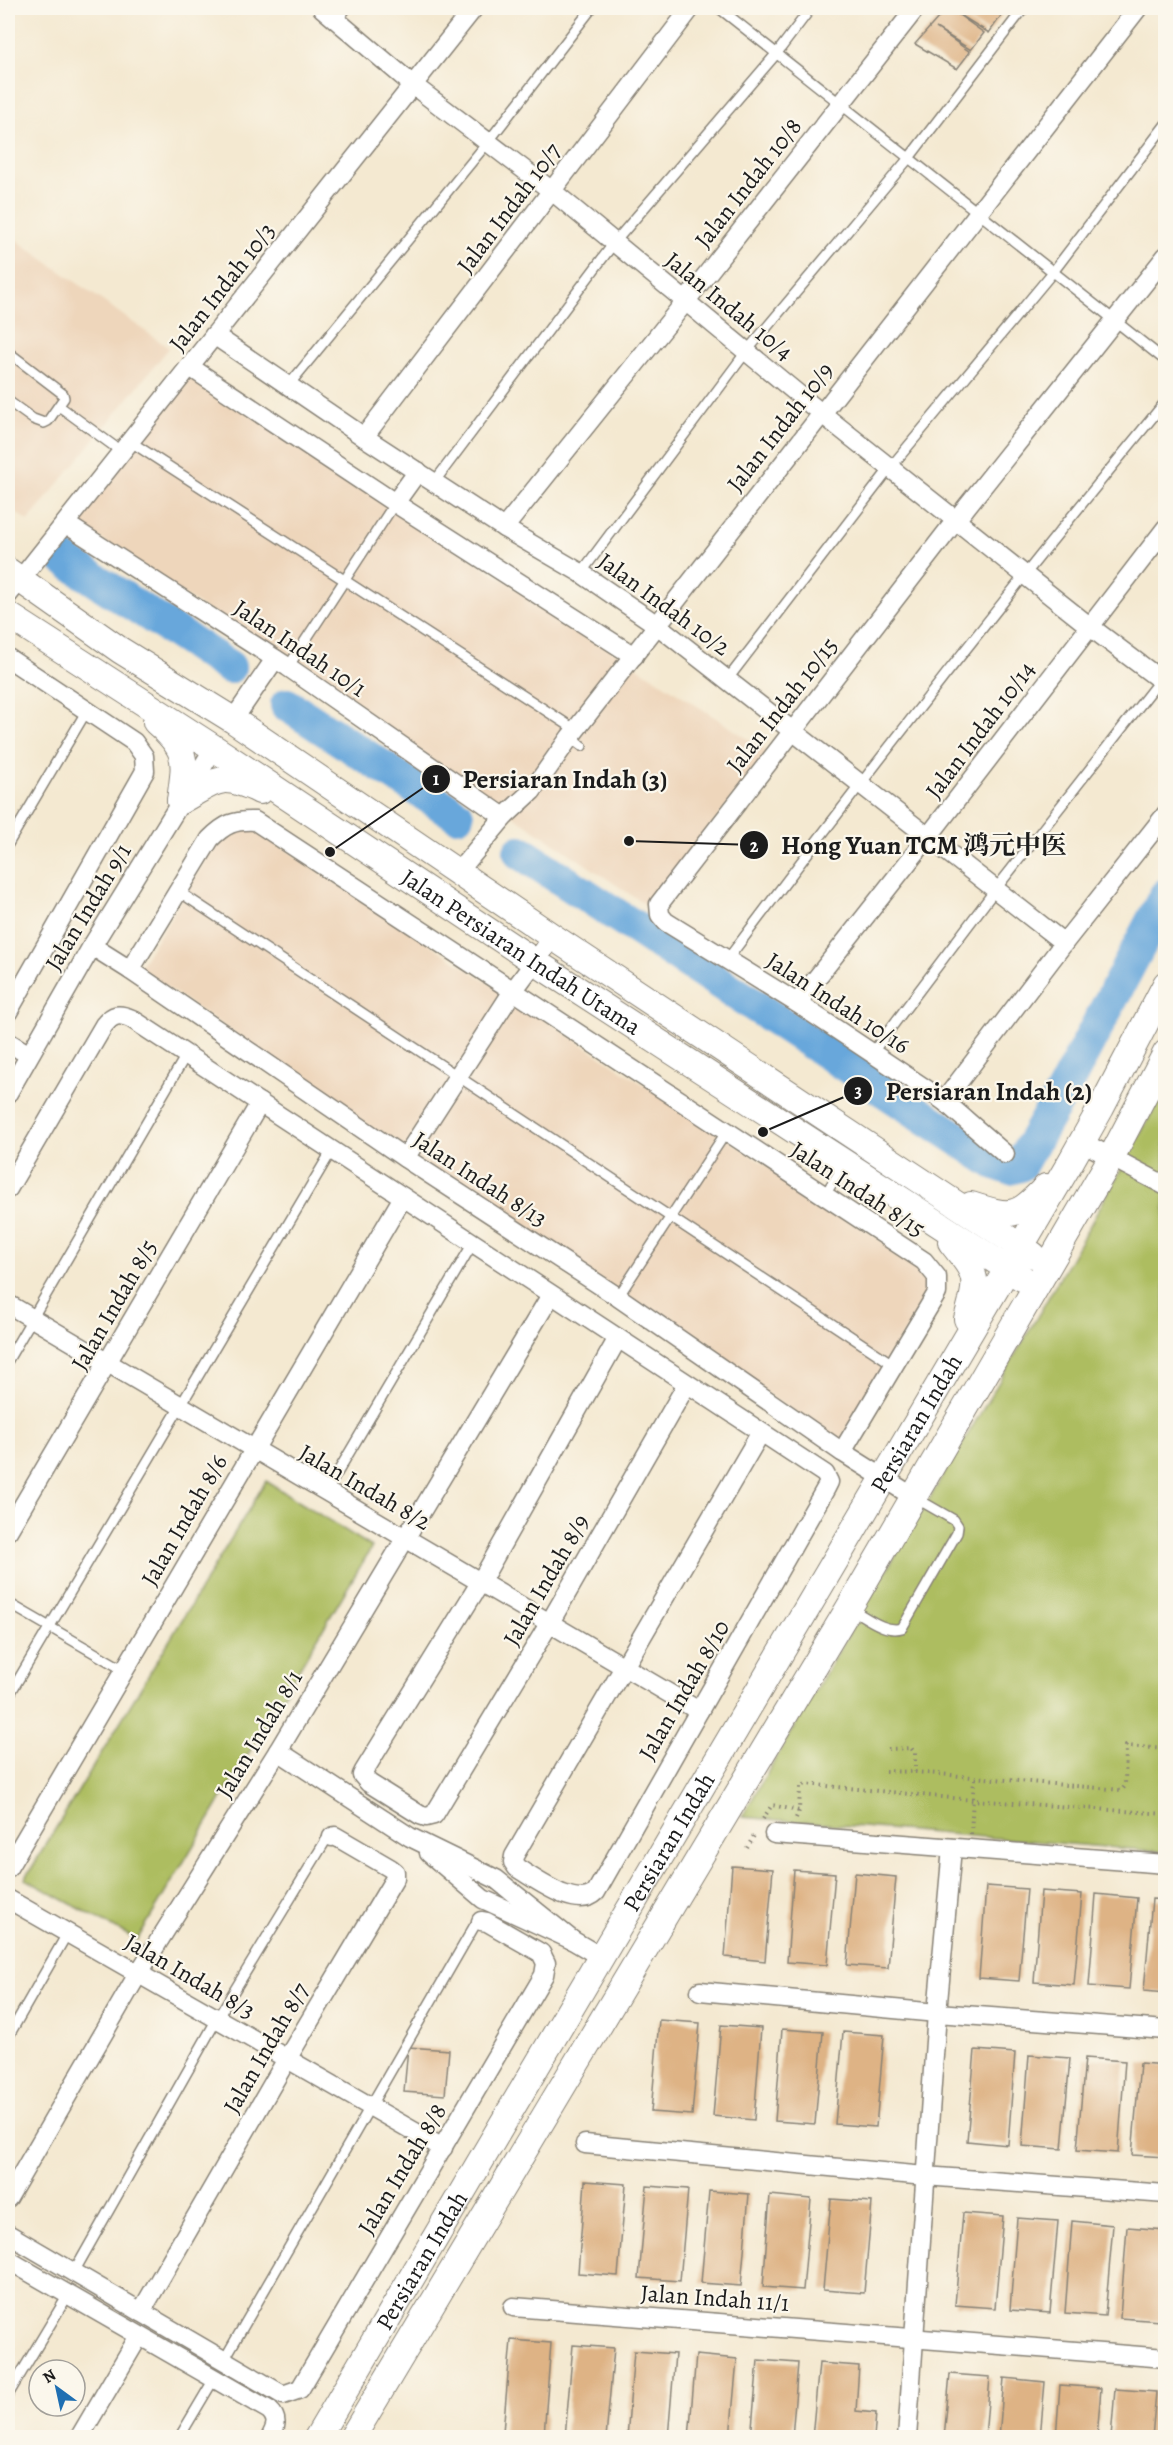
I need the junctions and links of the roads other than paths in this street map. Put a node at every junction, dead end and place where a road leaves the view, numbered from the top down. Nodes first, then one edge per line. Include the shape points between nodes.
1 (322, 8) edge
2 (474, 8) edge
3 (592, 8) edge
4 (692, 8) edge
5 (719, 8) edge
6 (812, 8) edge
7 (916, 8) edge
8 (1024, 8) edge
9 (1137, 8) edge
10 (341, 14) edge
11 (777, 54) junction
12 (413, 85) junction
13 (840, 103) junction
14 (1166, 124) edge
15 (488, 142) junction
16 (909, 158) junction
17 (552, 191) junction
18 (977, 212) junction
19 (614, 243) junction
20 (1166, 256) edge
21 (1053, 272) junction
22 (685, 302) junction
23 (1114, 320) junction
24 (214, 335) junction
25 (8, 352) edge
26 (746, 352) junction
27 (1166, 361) edge
28 (190, 367) junction
29 (288, 386) junction
30 (1166, 400) edge
31 (8, 401) edge
32 (59, 406) junction
33 (821, 413) junction
34 (364, 437) junction
35 (126, 447) junction
36 (890, 468) junction
37 (418, 471) junction
38 (435, 481) junction
39 (395, 503) junction
40 (956, 520) junction
41 (66, 524) junction
42 (504, 528) junction
43 (1166, 528) edge
44 (581, 573) junction
45 (1024, 574) junction
46 (12, 582) edge
47 (344, 582) junction
48 (8, 615) edge
49 (657, 625) junction
50 (1089, 626) junction
51 (120, 650) junction
52 (634, 656) junction
53 (9, 663) edge
54 (281, 663) junction
55 (102, 676) junction
56 (1164, 678) edge
57 (728, 680) junction
58 (86, 712) junction
59 (233, 720) junction
60 (793, 732) junction
61 (576, 738) junction
62 (214, 748) junction
63 (859, 783) junction
64 (337, 792) junction
65 (180, 801) junction
66 (1166, 814) edge
67 (504, 817) junction
68 (325, 821) junction
69 (928, 837) junction
70 (8, 844) edge
71 (458, 872) junction
72 (995, 890) junction
73 (178, 891) junction
74 (666, 922) joint
75 (553, 937) junction
76 (1064, 943) junction
77 (92, 946) junction
78 (727, 960) junction
79 (534, 962) junction
80 (130, 970) junction
81 (1166, 984) edge
82 (513, 991) junction
83 (797, 1004) junction
84 (8, 1012) edge
85 (8, 1042) edge
86 (872, 1053) junction
87 (1166, 1053) edge
88 (30, 1055) junction
89 (186, 1055) junction
90 (458, 1077) junction
91 (8, 1093) edge
92 (944, 1101) junction
93 (260, 1103) junction
94 (727, 1131) junction
95 (332, 1150) junction
96 (1076, 1153) junction
97 (1005, 1154) dead end
98 (405, 1158) junction
99 (1111, 1158) junction
100 (844, 1165) junction
101 (1166, 1186) edge
102 (8, 1189) edge
103 (824, 1196) junction
104 (403, 1197) junction
105 (947, 1198) junction
106 (671, 1217) junction
107 (938, 1225) junction
108 (473, 1243) junction
109 (1020, 1247) junction
110 (1048, 1265) junction
111 (1007, 1269) junction
112 (1035, 1287) junction
113 (551, 1294) junction
114 (618, 1298) junction
115 (8, 1304) edge
116 (32, 1318) junction
117 (618, 1338) junction
118 (958, 1352) junction
119 (8, 1360) edge
120 (108, 1364) junction
121 (894, 1365) junction
122 (687, 1384) junction
123 (180, 1406) junction
124 (761, 1432) junction
125 (253, 1449) junction
126 (842, 1452) junction
127 (882, 1479) junction
128 (326, 1492) junction
129 (912, 1496) junction
130 (8, 1531) edge
131 (404, 1538) junction
132 (480, 1583) junction
133 (8, 1603) edge
134 (849, 1608) junction
135 (549, 1624) junction
136 (49, 1627) junction
137 (624, 1667) junction
138 (124, 1671) junction
139 (8, 1697) edge
140 (699, 1712) junction
141 (278, 1751) junction
142 (782, 1834) road end
143 (332, 1837) joint
144 (961, 1849) junction
145 (1166, 1864) edge
146 (8, 1868) edge
147 (675, 1897) junction
148 (8, 1899) edge
149 (481, 1921) joint
150 (67, 1934) junction
151 (601, 1957) junction
152 (138, 1974) junction
153 (700, 1991) dead end
154 (937, 2013) junction
155 (217, 2019) junction
156 (1166, 2030) edge
157 (8, 2037) edge
158 (591, 2039) junction
159 (287, 2059) junction
160 (369, 2107) junction
161 (585, 2144) dead end
162 (443, 2148) junction
163 (925, 2176) junction
164 (1166, 2194) edge
165 (8, 2198) edge
166 (8, 2234) edge
167 (8, 2260) edge
168 (74, 2272) junction
169 (68, 2295) junction
170 (513, 2307) dead end
171 (141, 2312) junction
172 (139, 2336) junction
173 (913, 2337) junction
174 (1166, 2358) edge
175 (224, 2360) junction
176 (214, 2379) junction
177 (8, 2395) edge
178 (79, 2438) edge
179 (179, 2438) edge
180 (270, 2438) edge
181 (317, 2438) edge
182 (352, 2438) edge
183 (907, 2438) edge

1 - 10 street, Jalan Indah 10/4
2 - 12 street, Jalan Indah 10/3
3 - 15 lane
4 - 17 street, Jalan Indah 10/7
5 - 11 lane
6 - 11 lane
7 - 13 street, Jalan Indah 10/8
8 - 16 lane
9 - 18 street, Jalan Indah 10/9
10 - 12 street, Jalan Indah 10/4
11 - 13 lane
11 - 19 lane
12 - 15 street, Jalan Indah 10/4
12 - 24 street, Jalan Indah 10/3
13 - 16 lane
13 - 22 street, Jalan Indah 10/8
14 - 21 lane
15 - 17 street, Jalan Indah 10/4
15 - 29 lane
16 - 18 lane
16 - 26 lane
17 - 19 street, Jalan Indah 10/4
17 - 34 street, Jalan Indah 10/7
18 - 21 lane
18 - 33 street, Jalan Indah 10/9
19 - 22 street, Jalan Indah 10/4
19 - 38 lane
20 - 23 street, Jalan Indah 10/15
21 - 23 lane
21 - 36 lane
22 - 26 street, Jalan Indah 10/4
22 - 42 street, Jalan Indah 10/8
23 - 27 lane
23 - 40 street, Jalan Indah 10/15
24 - 28 street, Jalan Indah 10/3
24 - 29 street, Jalan Indah 10/2
25 - 32 lane via 63,394
26 - 33 street, Jalan Indah 10/4
26 - 44 lane
28 - 35 street, Jalan Indah 10/3
28 - 39 street
29 - 34 street, Jalan Indah 10/2
30 - 45 lane
31 - 32 lane via 40,422 48,421
32 - 35 lane
33 - 36 street, Jalan Indah 10/4
33 - 49 street, Jalan Indah 10/9
34 - 37 street, Jalan Indah 10/2
35 - 41 street, Jalan Indah 10/3
35 - 47 lane
36 - 40 street, Jalan Indah 10/4
36 - 57 lane
37 - 38 street, Jalan Indah 10/2
37 - 39 street
38 - 42 street, Jalan Indah 10/2
39 - 47 lane
39 - 52 street
40 - 45 street, Jalan Indah 10/4
40 - 60 street, Jalan Indah 10/15
41 - 46 street, Jalan Indah 10/3
41 - 54 street, Jalan Indah 10/1
42 - 44 street, Jalan Indah 10/2
43 - 50 street, Jalan Indah 10/14
44 - 49 street, Jalan Indah 10/2
45 - 50 street, Jalan Indah 10/4
45 - 63 lane
46 - 51 main road, Jalan Persiaran Indah Utama
47 - 54 lane
47 - 61 lane
48 - 55 main road, Jalan Persiaran Indah Utama
49 - 52 street, Jalan Indah 10/9
49 - 57 street, Jalan Indah 10/2
50 - 56 street, Jalan Indah 10/4
50 - 69 street, Jalan Indah 10/14
51 - 59 main road, Jalan Persiaran Indah Utama
51 - 62 main road via 204,718
52 - 61 street, Jalan Indah 10/9
53 - 58 street
54 - 59 street
54 - 67 street, Jalan Indah 10/1
55 - 62 main road, Jalan Persiaran Indah Utama
55 - 65 main road via 180,745 184,766
56 - 72 lane
57 - 60 street, Jalan Indah 10/2
58 - 70 lane
58 - 84 street, Jalan Indah 9/1 via 134,742 144,756 146,771
59 - 64 main road, Jalan Persiaran Indah Utama
60 - 63 street, Jalan Indah 10/2
60 - 74 street, Jalan Indah 10/15 via 663,897 660,915
61 - 67 street, Jalan Indah 10/9 via 537,796
62 - 64 main road via 239,742 279,769
62 - 65 street, Jalan Indah 9/1
62 - 68 main road, Jalan Persiaran Indah Utama
63 - 69 street, Jalan Indah 10/2
63 - 78 lane
64 - 71 main road, Jalan Persiaran Indah Utama
65 - 68 main road via 220,779 232,779
65 - 77 street, Jalan Indah 9/1
66 - 76 street
67 - 71 street, Jalan Indah 10/9
68 - 79 main road, Jalan Persiaran Indah Utama
69 - 72 street, Jalan Indah 10/2
69 - 83 street, Jalan Indah 10/14
71 - 75 main road, Jalan Persiaran Indah Utama
72 - 76 street, Jalan Indah 10/2
72 - 86 lane
73 - 80 street
73 - 82 street, Jalan Indah 8/15 via 223,825 237,820 255,821
73 - 90 lane
74 - 78 street, Jalan Indah 10/16
75 - 79 street
75 - 105 main road, Jalan Persiaran Indah Utama
76 - 92 street
77 - 80 street, Jalan Indah 8/13
77 - 88 street, Jalan Indah 9/1
78 - 83 street, Jalan Indah 10/16
79 - 82 street
79 - 100 main road, Jalan Persiaran Indah Utama
80 - 98 street, Jalan Indah 8/13
81 - 96 main road
82 - 90 street
82 - 94 street, Jalan Indah 8/15
83 - 86 street, Jalan Indah 10/16
85 - 88 street
86 - 92 street, Jalan Indah 10/16
87 - 99 main road
88 - 91 street, Jalan Indah 9/1
89 - 93 street
89 - 102 street via 132,1019 116,1014 104,1025
89 - 116 lane
90 - 98 street
90 - 106 lane
92 - 97 street, Jalan Indah 10/16
93 - 95 street
93 - 120 street, Jalan Indah 8/5
94 - 103 street, Jalan Indah 8/15
94 - 106 lane
95 - 104 street
95 - 123 lane
96 - 99 street
96 - 105 main road via 1020,1211 1008,1215
96 - 109 main road
98 - 114 street, Jalan Indah 8/13
99 - 101 street
99 - 110 main road
100 - 103 lane
100 - 107 main road, Jalan Persiaran Indah Utama
103 - 121 street, Jalan Indah 8/15 via 924,1261 937,1277 937,1293
104 - 108 street
104 - 125 street, Jalan Indah 8/6
105 - 109 main road, Jalan Persiaran Indah Utama
106 - 114 lane
106 - 121 lane
107 - 111 main road, Jalan Persiaran Indah Utama
107 - 118 main road via 975,1276 976,1287
108 - 113 street
108 - 128 lane
109 - 110 main road, Jalan Persiaran Indah Utama
109 - 111 main road, Persiaran Indah
110 - 112 main road, Persiaran Indah
111 - 112 main road, Jalan Persiaran Indah Utama
111 - 118 main road, Persiaran Indah
112 - 129 main road, Persiaran Indah
113 - 117 street
113 - 131 street, Jalan Indah 8/1
114 - 126 street, Jalan Indah 8/13
115 - 116 street, Jalan Indah 8/2
116 - 119 lane
116 - 120 street, Jalan Indah 8/2
117 - 122 street
117 - 132 street
118 - 127 main road, Persiaran Indah
120 - 123 street, Jalan Indah 8/2
120 - 130 street, Jalan Indah 8/5
121 - 126 street
122 - 124 street
122 - 135 street, Jalan Indah 8/9
123 - 125 street, Jalan Indah 8/2
123 - 136 lane
124 - 137 street
124 - 140 street, Jalan Indah 8/10 via 825,1474 829,1482
125 - 128 street, Jalan Indah 8/2
125 - 138 street, Jalan Indah 8/6
126 - 127 street, Jalan Indah 8/13
127 - 129 street, Jalan Indah 8/13
127 - 151 main road, Persiaran Indah
128 - 131 street, Jalan Indah 8/2
129 - 134 main road, Persiaran Indah
129 - 134 lane via 954,1520 957,1533 902,1628 895,1630 877,1624
131 - 132 street, Jalan Indah 8/2
131 - 141 street, Jalan Indah 8/1
132 - 135 street, Jalan Indah 8/2
132 - 135 street, Jalan Indah 8/9 via 362,1775 369,1784 420,1815 434,1815 445,1799
133 - 136 lane
134 - 147 main road, Persiaran Indah
135 - 137 street, Jalan Indah 8/2
136 - 138 lane
136 - 139 lane
137 - 140 street, Jalan Indah 8/2
137 - 140 street, Jalan Indah 8/10 via 514,1856 517,1868 565,1896 591,1898
138 - 146 street, Jalan Indah 8/6
141 - 151 street via 410,1837 496,1879 572,1940
141 - 152 street, Jalan Indah 8/1
142 - 144 street
143 - 155 lane via 326,1840
143 - 159 street, Jalan Indah 8/7 via 390,1868 395,1878
144 - 145 street
144 - 154 street
147 - 151 main road via 637,1941 622,1953
147 - 158 main road, Persiaran Indah
148 - 150 street, Jalan Indah 8/3
149 - 160 lane via 475,1924
149 - 162 street, Jalan Indah 8/8 via 541,1953 546,1963 544,1975
150 - 152 street, Jalan Indah 8/3
150 - 157 lane
151 - 158 main road via 606,1977
151 - 181 main road, Persiaran Indah
152 - 155 street, Jalan Indah 8/3
152 - 165 street, Jalan Indah 8/1
153 - 154 street
154 - 156 street
154 - 163 street
155 - 159 street, Jalan Indah 8/3
155 - 168 lane
158 - 182 main road, Persiaran Indah
159 - 160 street, Jalan Indah 8/3
159 - 171 street, Jalan Indah 8/7
160 - 162 street, Jalan Indah 8/3
160 - 175 lane
161 - 163 street
162 - 175 street, Jalan Indah 8/8 via 300,2389 283,2395
163 - 164 street
163 - 173 street
166 - 168 street
167 - 169 street
168 - 171 street
169 - 172 street
169 - 177 lane
170 - 173 street, Jalan Indah 11/1
171 - 175 street
172 - 176 street
172 - 178 street
173 - 174 street, Jalan Indah 11/1
173 - 183 street
176 - 179 lane
176 - 180 street via 274,2414 276,2424

